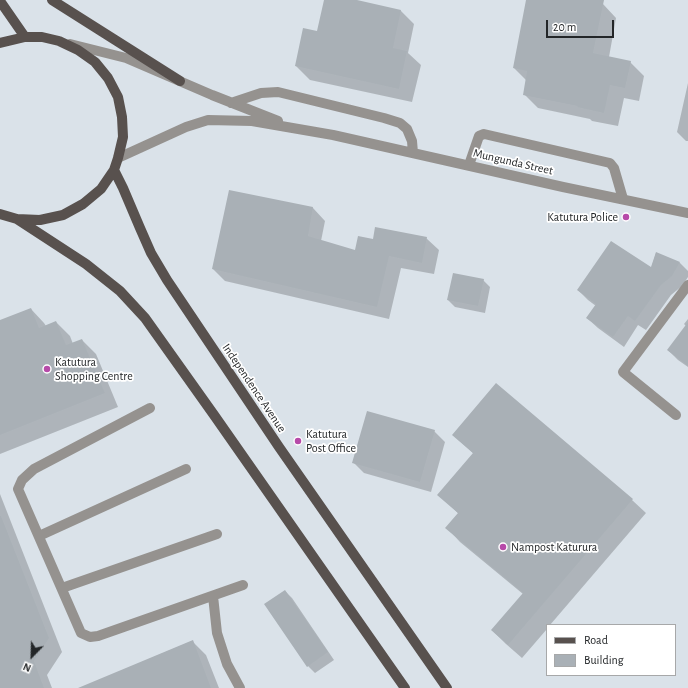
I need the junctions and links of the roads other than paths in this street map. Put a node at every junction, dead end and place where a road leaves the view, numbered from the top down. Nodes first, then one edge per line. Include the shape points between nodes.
1 (52, 0) edge
2 (0, 1) edge
3 (25, 37) junction
4 (60, 41) junction
5 (0, 43) edge
6 (180, 81) junction
7 (231, 103) junction
8 (297, 128) junction
9 (414, 153) junction
10 (118, 158) junction
11 (469, 165) junction
12 (114, 170) junction
13 (623, 199) junction
14 (688, 213) edge
15 (0, 214) edge
16 (16, 219) junction
17 (688, 284) edge
18 (150, 408) dead end
19 (676, 415) dead end
20 (186, 469) dead end
21 (217, 534) dead end
22 (39, 536) junction
23 (243, 585) dead end
24 (62, 588) junction
25 (213, 596) junction
26 (240, 688) edge
27 (405, 688) edge
28 (447, 688) edge

1 - 6 main road
2 - 3 main road
3 - 4 main road
3 - 5 main road
4 - 6 street via 126,58
4 - 10 main road via 95,62 108,78 118,97 123,138
6 - 7 street
7 - 8 street
7 - 9 street via 261,93 278,92 400,122 407,129
8 - 9 street, Mungunda Street
8 - 10 street via 252,121 208,120 186,127
9 - 11 street, Mungunda Street
10 - 12 main road
11 - 13 street, Mungunda Street
11 - 13 street via 479,136 484,134 610,162
12 - 16 main road via 101,189 83,204 63,214 40,220
12 - 28 main road, Independence Avenue via 151,253 167,280 279,447
13 - 14 street, Mungunda Street
15 - 16 main road
16 - 27 main road via 86,264 120,291 145,318
17 - 19 street via 623,372
18 - 22 street via 34,469 22,480 18,489
20 - 22 street
21 - 24 street
22 - 24 street
23 - 25 street
24 - 25 street via 81,633 90,636 98,636
25 - 26 street via 217,633 227,664

